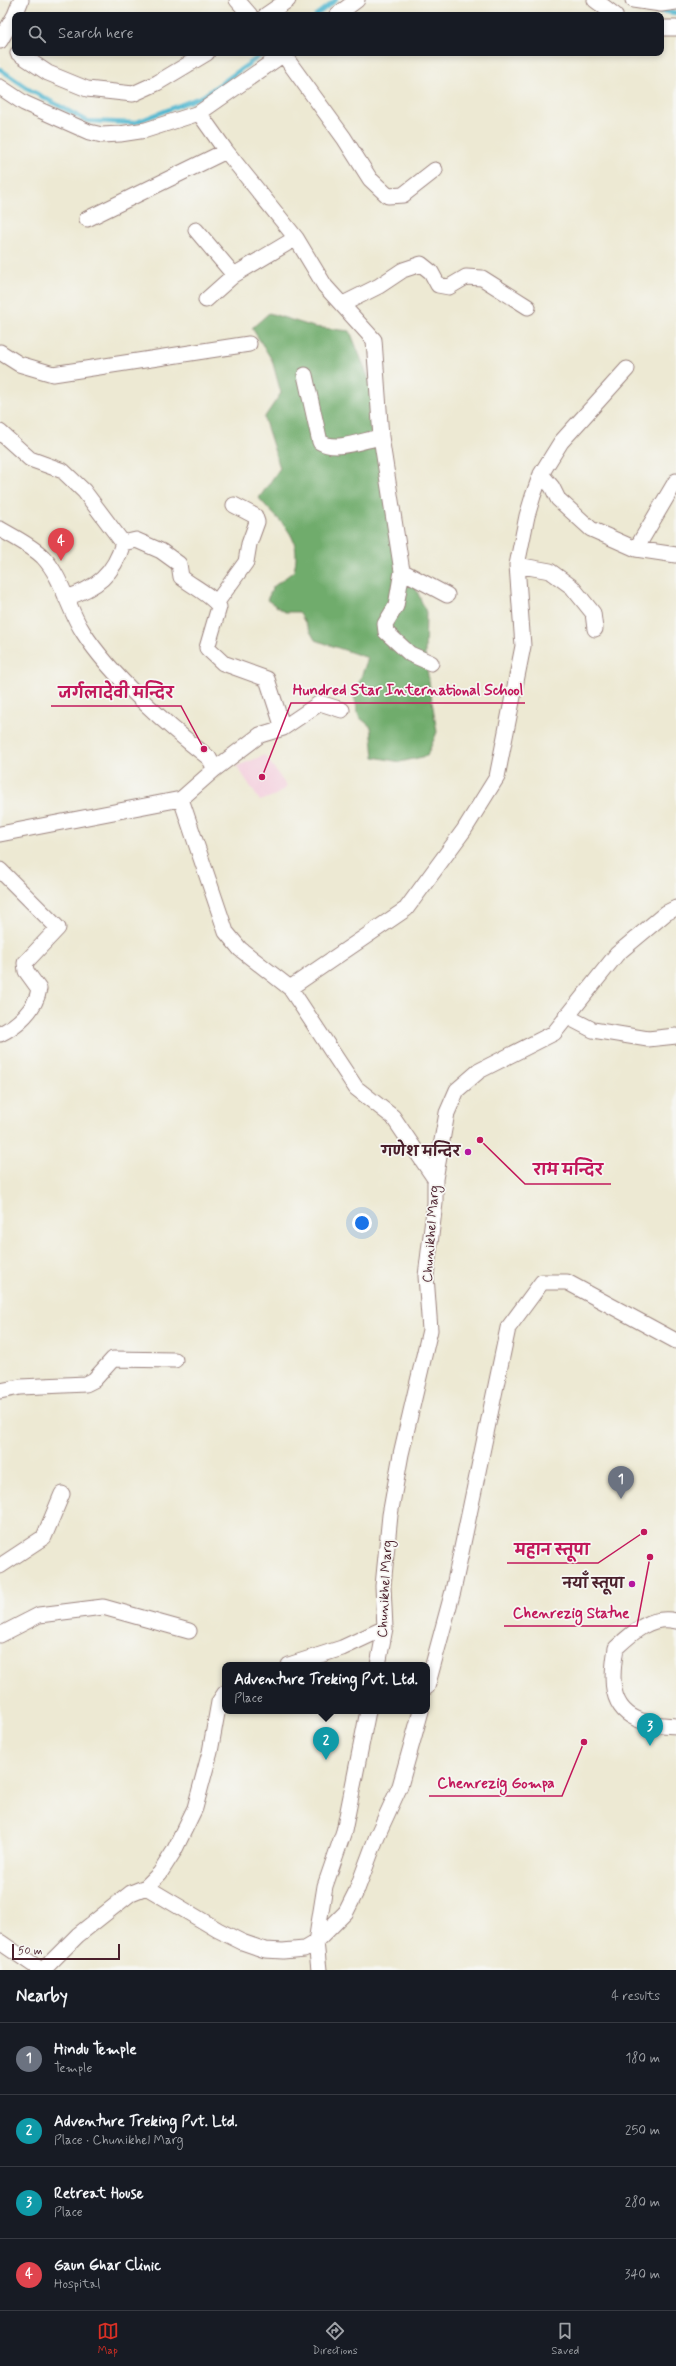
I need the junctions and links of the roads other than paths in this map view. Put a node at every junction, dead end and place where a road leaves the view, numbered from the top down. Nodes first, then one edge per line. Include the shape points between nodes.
1 (21, 0) edge
2 (237, 0) edge
3 (288, 0) edge
4 (357, 0) edge
5 (595, 0) edge
6 (633, 0) edge
7 (676, 2) edge
8 (16, 12) edge
9 (247, 12) edge
10 (270, 12) edge
11 (341, 12) edge
12 (611, 12) edge
13 (12, 20) edge
14 (664, 28) edge
15 (676, 28) edge
16 (0, 41) edge
17 (12, 49) edge
18 (22, 56) edge
19 (203, 56) edge
20 (281, 56) edge
21 (285, 56) edge
22 (0, 87) edge
23 (199, 113) junction
24 (226, 151) junction
25 (435, 170) dead end
26 (87, 219) dead end
27 (196, 230) dead end
28 (296, 238) junction
29 (234, 276) junction
30 (206, 300) dead end
31 (342, 304) junction
32 (528, 307) dead end
33 (249, 344) dead end
34 (0, 352) edge
35 (627, 369) dead end
36 (305, 375) dead end
37 (0, 432) edge
38 (381, 436) junction
39 (541, 474) junction
40 (676, 481) edge
41 (234, 505) dead end
42 (0, 529) edge
43 (122, 543) junction
44 (636, 549) junction
45 (676, 555) edge
46 (517, 565) junction
47 (402, 572) junction
48 (447, 595) dead end
49 (66, 598) junction
50 (217, 602) junction
51 (596, 629) dead end
52 (431, 663) dead end
53 (342, 710) dead end
54 (283, 728) junction
55 (215, 769) junction
56 (182, 799) junction
57 (0, 834) edge
58 (1, 874) edge
59 (673, 913) edge
60 (290, 988) junction
61 (566, 1016) junction
62 (0, 1034) edge
63 (676, 1036) edge
64 (435, 1179) junction
65 (676, 1341) edge
66 (175, 1360) dead end
67 (0, 1391) edge
68 (62, 1494) dead end
69 (0, 1566) edge
70 (676, 1621) edge
71 (385, 1628) junction
72 (189, 1631) dead end
73 (0, 1635) edge
74 (298, 1662) edge
75 (379, 1662) edge
76 (430, 1676) edge
77 (222, 1698) edge
78 (367, 1714) edge
79 (420, 1714) edge
80 (676, 1726) edge
81 (146, 1887) junction
82 (0, 1942) edge
83 (316, 1942) junction
84 (42, 1970) edge
85 (319, 1970) edge

1 - 8 street
2 - 9 street
3 - 10 street
4 - 11 street
5 - 12 street
6 - 7 street via 661,4
13 - 16 street
14 - 15 street
16 - 17 street
18 - 19 street via 48,73 87,89 133,94 157,84
20 - 23 street
21 - 25 street via 370,179 388,196 403,195
22 - 23 street via 24,103 89,132 102,135 146,130
23 - 24 street
24 - 26 street
24 - 28 street
27 - 29 street
28 - 29 street
28 - 31 street via 325,286
29 - 30 street
31 - 32 street via 379,286 403,270 421,264 431,272 438,285 449,287 466,277 482,278
31 - 38 street via 374,340
33 - 34 street via 53,374 19,364
35 - 39 street via 560,442
36 - 38 street via 320,442 326,446 336,446
37 - 43 street via 30,459 63,471 84,491
38 - 47 street
39 - 44 street via 552,486 558,499 591,528
39 - 46 street via 527,516
40 - 44 street
41 - 50 street via 254,516 257,522 246,562
42 - 49 street via 43,557
43 - 49 street via 119,554 106,575 89,590
43 - 50 street via 136,540 161,551 179,564 181,577
44 - 45 street
46 - 51 street via 550,571 572,587 593,613
46 - 60 street via 523,646 497,777 464,830 406,909
47 - 48 street
47 - 52 street via 396,606 385,624 386,632 410,654
49 - 55 street via 83,632 107,662 147,703 209,758
50 - 54 street via 219,606 207,648 223,663 267,678
53 - 54 street via 320,703
54 - 55 street via 260,735
55 - 56 street
56 - 57 street
56 - 60 street via 226,932 240,949
58 - 62 street via 58,928 25,963 26,971 39,989 36,999 20,1021
59 - 61 street, Chunikhel Marg via 617,954
60 - 64 street via 356,1088 393,1117
61 - 63 street via 593,1030 648,1039
61 - 64 street, Chunikhel Marg via 554,1033 479,1071 457,1090 447,1113
64 - 71 street, Chunikhel Marg via 435,1203 426,1276 430,1330 401,1454 390,1515 383,1586
65 - 76 street via 567,1282 542,1282 508,1328 453,1591
66 - 67 street via 113,1360 94,1380 86,1384 20,1387
68 - 69 street via 44,1538
70 - 80 street via 661,1618 641,1627 616,1648 612,1668 614,1697 628,1715 643,1722
71 - 74 street via 342,1648
71 - 75 street, Chunikhel Marg
72 - 73 street via 103,1607 39,1615
77 - 81 street via 195,1808 174,1851 160,1873
78 - 83 street via 344,1831 325,1886
79 - 83 street via 400,1786 376,1836 356,1892 346,1912
81 - 83 street via 218,1930 265,1950 304,1949
81 - 84 street via 131,1893 113,1907 78,1935
82 - 84 street
83 - 85 street

